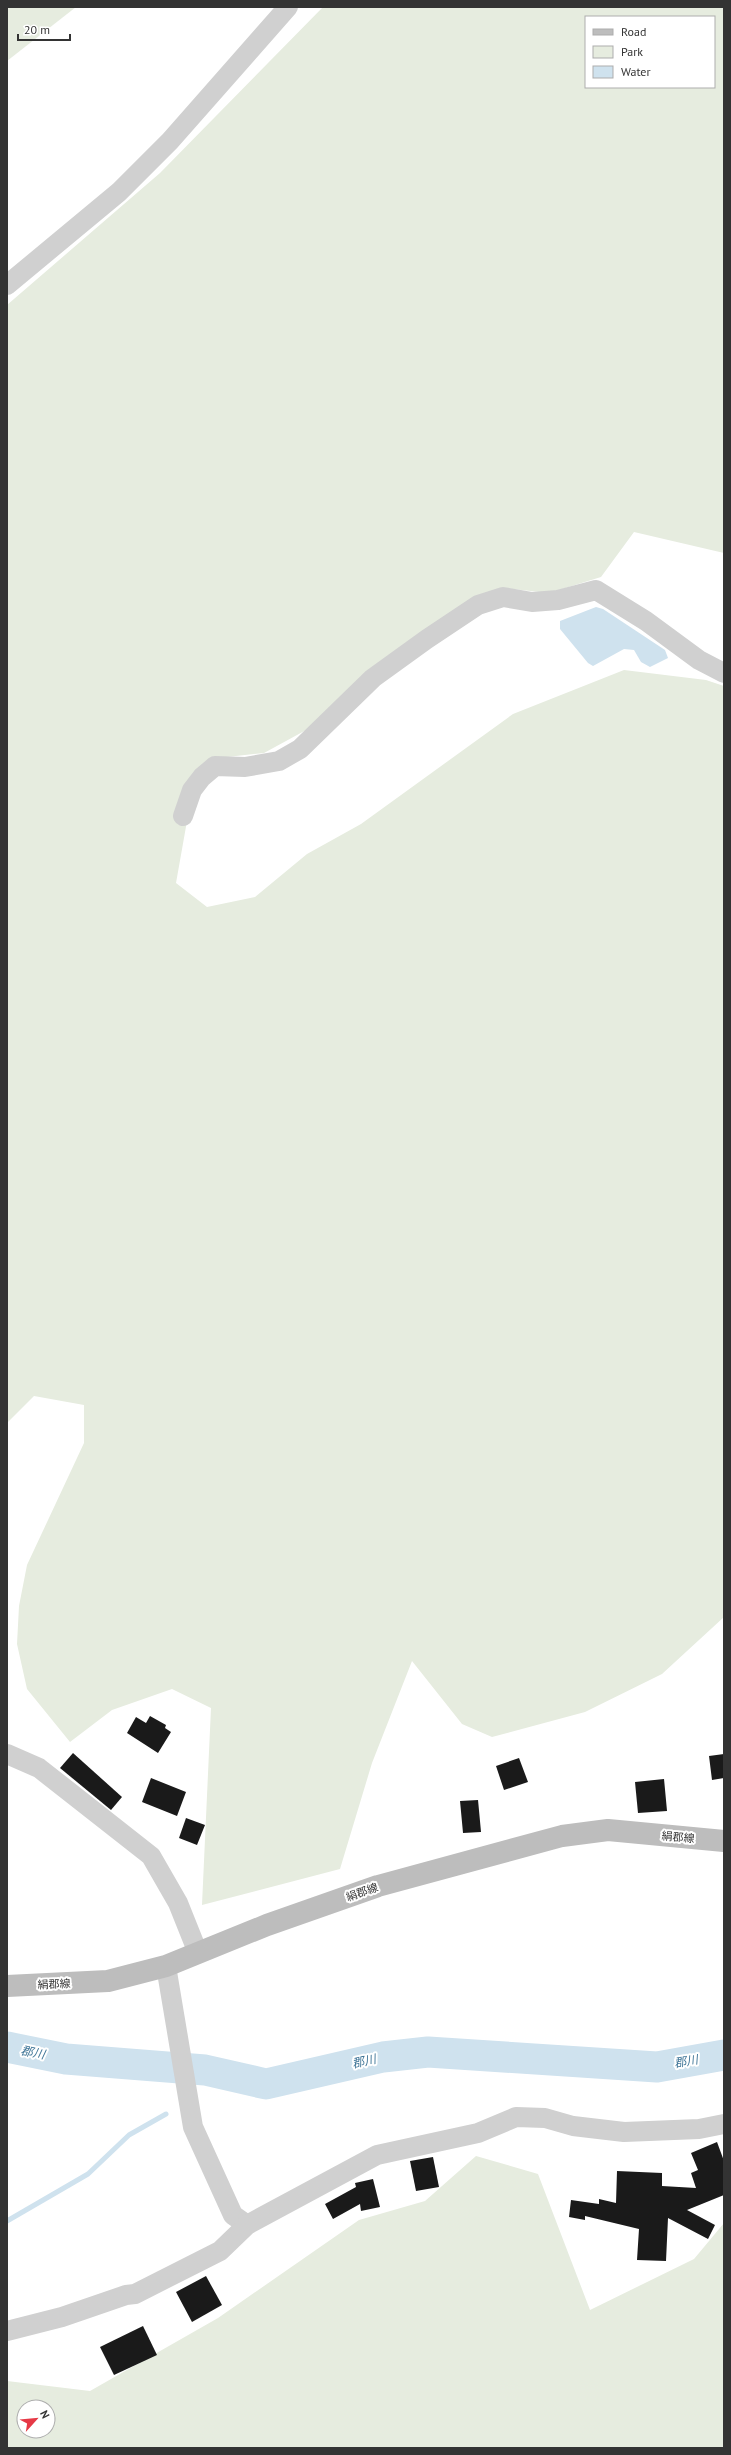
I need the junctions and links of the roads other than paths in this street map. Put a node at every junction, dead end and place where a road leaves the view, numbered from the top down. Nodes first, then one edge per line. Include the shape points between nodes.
1 (288, 7) edge
2 (7, 285) edge
3 (724, 673) edge
4 (183, 816) dead end
5 (7, 1754) edge
6 (724, 1841) edge
7 (198, 1952) junction
8 (166, 1966) junction
9 (7, 1986) edge
10 (724, 2124) edge
11 (247, 2225) junction
12 (7, 2331) edge

1 - 2 street via 170,141 119,192
3 - 4 street via 698,660 646,621 596,590 558,600 532,602 503,597 478,605 374,678 300,749 279,761 244,767 215,766 202,776 192,790
5 - 7 street via 40,1768 151,1856 178,1903
6 - 7 main road, 絹郡線 via 608,1830 562,1836 378,1886
7 - 8 main road, 絹郡線
8 - 9 main road, 絹郡線 via 108,1981
8 - 11 street via 193,2126 233,2215
10 - 11 street via 699,2129 624,2132 573,2126 545,2118 516,2117 478,2133 377,2155
11 - 12 street via 220,2252 135,2294

